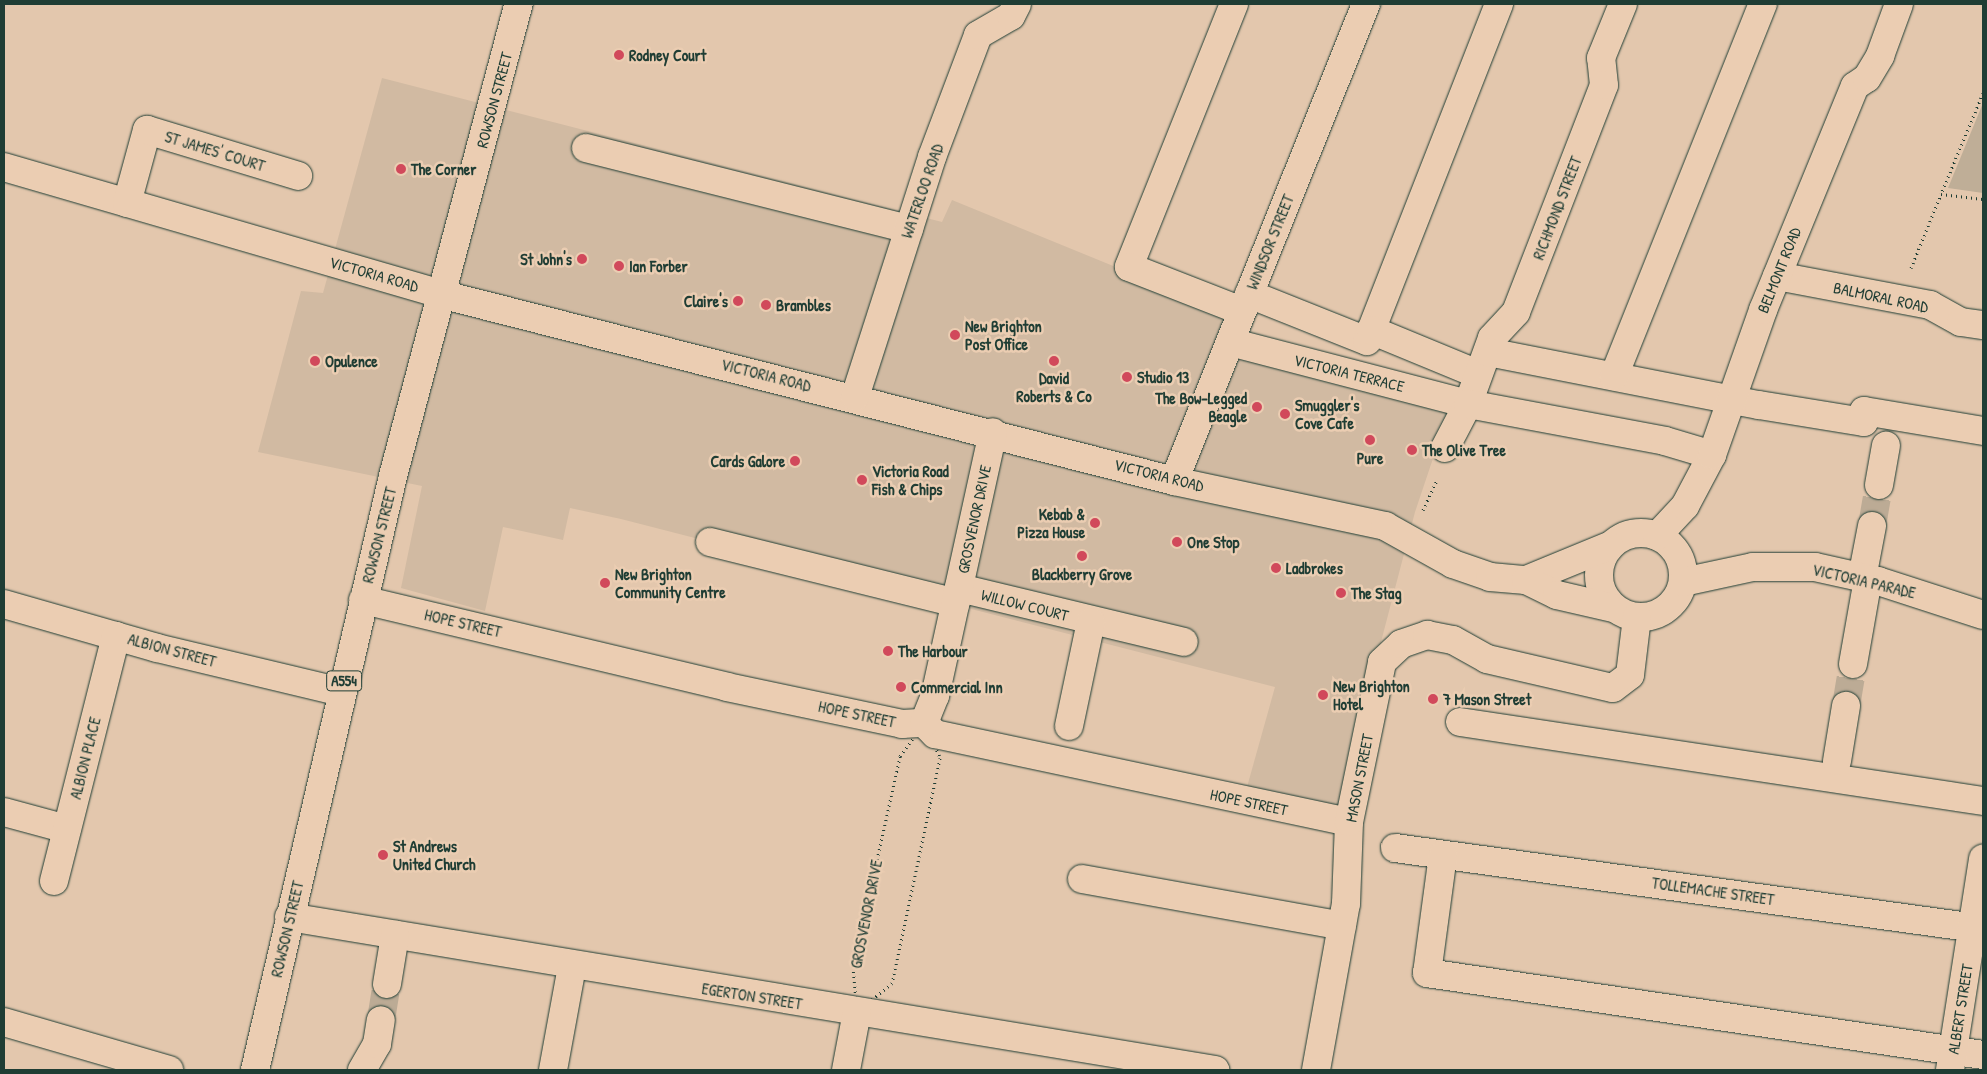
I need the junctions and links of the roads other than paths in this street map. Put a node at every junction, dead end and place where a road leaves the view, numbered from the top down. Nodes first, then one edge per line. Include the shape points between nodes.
1 (519, 4) edge
2 (1017, 4) edge
3 (1234, 4) edge
4 (1366, 4) edge
5 (1499, 4) edge
6 (1623, 4) edge
7 (1763, 4) edge
8 (1899, 4) edge
9 (586, 148) dead end
10 (4, 167) edge
11 (298, 176) dead end
12 (127, 203) junction
13 (909, 229) junction
14 (1777, 276) junction
15 (444, 294) junction
16 (1246, 303) junction
17 (1983, 325) edge
18 (1371, 330) junction
19 (1230, 342) junction
20 (1483, 363) junction
21 (1614, 376) junction
22 (855, 397) junction
23 (1732, 400) junction
24 (1468, 404) junction
25 (1983, 431) edge
26 (993, 432) junction
27 (1886, 446) dead end
28 (1446, 448) road end
29 (1712, 455) junction
30 (1174, 481) junction
31 (1879, 485) tunnel mouth
32 (1872, 526) tunnel mouth
33 (1658, 536) junction
34 (710, 542) dead end
35 (1609, 546) junction
36 (1865, 579) junction
37 (1526, 580) junction
38 (1683, 582) junction
39 (957, 596) junction
40 (363, 600) junction
41 (4, 604) edge
42 (1625, 612) junction
43 (1983, 615) edge
44 (1091, 622) junction
45 (116, 636) junction
46 (1184, 642) dead end
47 (1853, 664) tunnel mouth
48 (342, 692) junction
49 (1846, 706) tunnel mouth
50 (1460, 722) dead end
51 (924, 723) junction
52 (1068, 726) dead end
53 (1837, 761) dead end
54 (1983, 801) edge
55 (4, 812) edge
56 (1349, 822) junction
57 (67, 829) junction
58 (1395, 848) dead end
59 (1443, 855) junction
60 (1983, 859) edge
61 (1082, 879) dead end
62 (54, 881) dead end
63 (289, 918) junction
64 (1342, 926) junction
65 (1978, 928) edge
66 (395, 936) junction
67 (572, 966) junction
68 (387, 984) tunnel mouth
69 (857, 1012) junction
70 (381, 1020) tunnel mouth
71 (4, 1022) edge
72 (1983, 1055) edge
73 (1952, 1060) edge
74 (170, 1070) edge
75 (255, 1070) edge
76 (362, 1070) edge
77 (553, 1070) edge
78 (846, 1070) edge
79 (1215, 1070) edge
80 (1316, 1070) edge

1 - 15 street, ROWSON STREET / A554
2 - 13 street, WATERLOO ROAD via 1012,16 978,35
3 - 16 street via 1129,267
4 - 16 street, WINDSOR STREET
5 - 18 street
6 - 20 street, RICHMOND STREET via 1601,58 1604,84 1516,312 1492,338
7 - 21 street
8 - 14 street, BELMONT ROAD via 1880,56 1867,78 1855,86
9 - 13 street
10 - 12 street, VICTORIA ROAD
11 - 12 street, ST JAMES' COURT via 147,130
12 - 15 street, VICTORIA ROAD
13 - 22 street, WATERLOO ROAD
14 - 17 street, BALMORAL ROAD via 1930,305 1961,322
14 - 23 street, BELMONT ROAD
15 - 22 street, VICTORIA ROAD
15 - 40 street, ROWSON STREET / A554
16 - 18 street via 1367,341
16 - 19 street, WINDSOR STREET
18 - 20 street
19 - 24 street, VICTORIA TERRACE
19 - 30 street, WINDSOR STREET
20 - 21 street
20 - 24 street, RICHMOND STREET
21 - 23 street
22 - 26 street, VICTORIA ROAD
23 - 25 street via 1864,422 1864,411
23 - 29 street, BELMONT ROAD
24 - 28 street, RICHMOND STREET
24 - 29 street via 1665,441
26 - 30 street, VICTORIA ROAD
26 - 39 street, GROSVENOR DRIVE
27 - 31 street
29 - 33 street, BELMONT ROAD via 1685,506
30 - 37 street, VICTORIA ROAD via 1385,526 1453,564 1490,577
32 - 36 street
33 - 35 street via 1625,535
33 - 38 street via 1680,559
34 - 39 street, WILLOW COURT
35 - 37 street, VICTORIA ROAD
35 - 42 street via 1600,563 1599,584
36 - 38 street, VICTORIA PARADE via 1815,568 1753,567
36 - 43 street, VICTORIA PARADE
36 - 47 street
37 - 42 street, VICTORIA ROAD via 1557,595
38 - 42 street via 1668,608 1657,615
39 - 44 street, WILLOW COURT
39 - 51 street, GROSVENOR DRIVE via 935,696
40 - 48 street, ROWSON STREET / A554
40 - 51 street, HOPE STREET via 727,687 902,724
41 - 45 street, ALBION STREET
42 - 56 street, MASON STREET via 1630,675 1613,688 1487,659 1453,640 1426,635 1401,644 1382,662
44 - 46 street, WILLOW COURT
44 - 52 street, WILLOW COURT
45 - 48 street, ALBION STREET
45 - 57 street, ALBION PLACE
48 - 63 street, ROWSON STREET / A554
49 - 53 street
50 - 54 street
51 - 56 street, HOPE STREET via 935,734
55 - 57 street
56 - 64 street, MASON STREET
57 - 62 street, ALBION PLACE
58 - 59 street, TOLLEMACHE STREET
59 - 65 street, TOLLEMACHE STREET
59 - 73 street via 1427,973
60 - 65 street, ALBERT STREET
61 - 64 street
63 - 66 street, EGERTON STREET
63 - 75 street, ROWSON STREET / A554
64 - 80 street, MASON STREET
65 - 73 street, ALBERT STREET
66 - 67 street, EGERTON STREET
66 - 68 street
67 - 69 street, EGERTON STREET
67 - 77 street
69 - 78 street
69 - 79 street, EGERTON STREET
70 - 76 street via 377,1044
71 - 74 street
72 - 73 street

